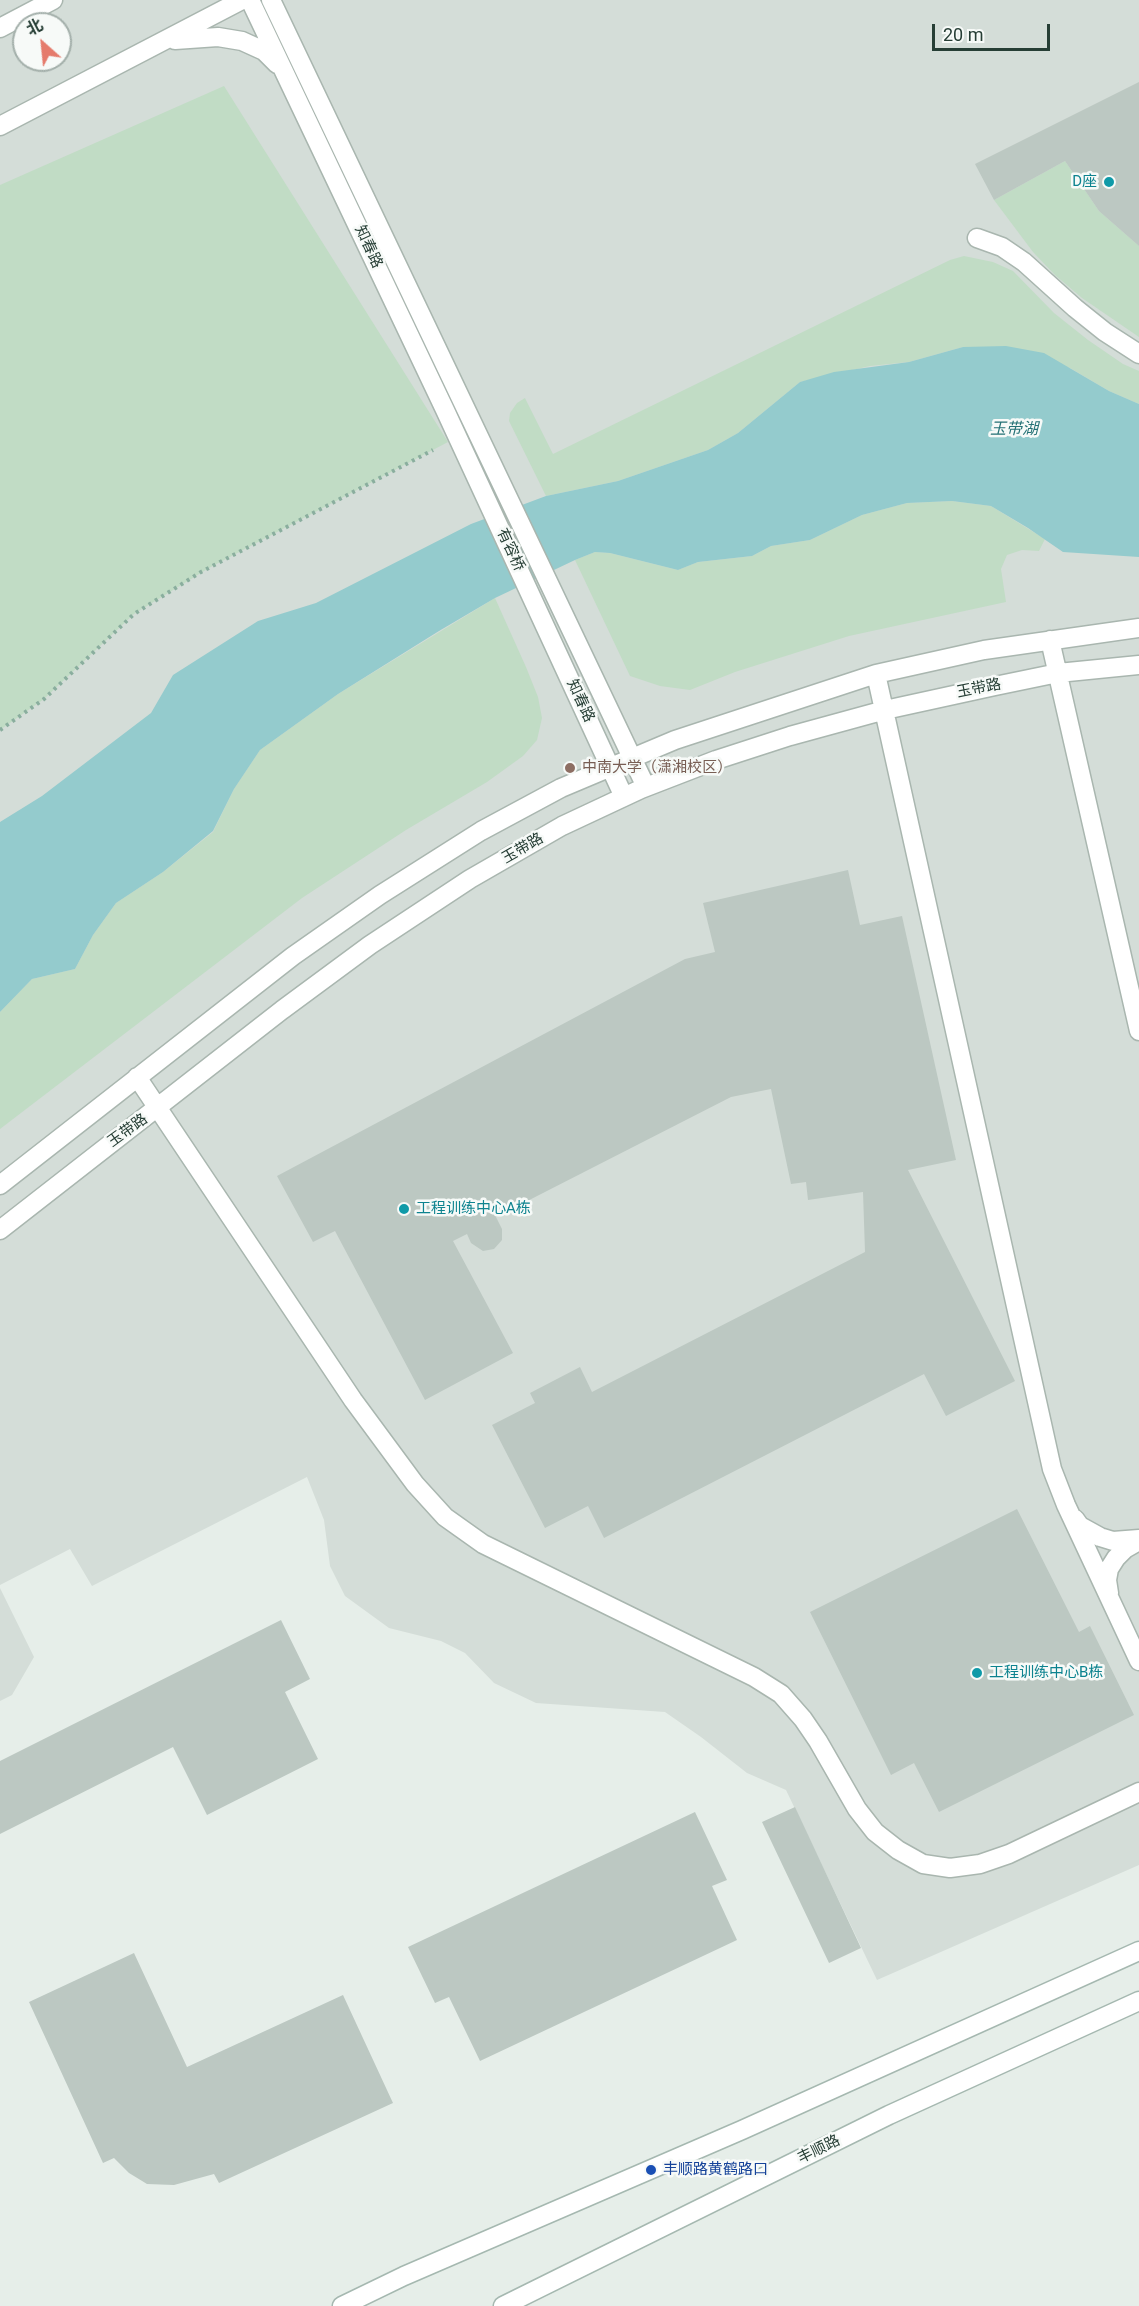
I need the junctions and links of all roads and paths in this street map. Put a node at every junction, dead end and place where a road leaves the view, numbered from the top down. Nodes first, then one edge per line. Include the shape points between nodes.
1 (53, 0) edge
2 (242, 0) edge
3 (250, 0) edge
4 (271, 0) edge
5 (0, 28) edge
6 (156, 45) junction
7 (285, 72) junction
8 (0, 126) edge
9 (977, 238) dead end
10 (1139, 354) edge
11 (458, 437) junction
12 (484, 495) joint
13 (536, 605) joint
14 (1139, 628) edge
15 (1050, 640) junction
16 (1139, 665) edge
17 (1058, 673) junction
18 (876, 674) junction
19 (885, 710) junction
20 (0, 730) edge
21 (632, 758) junction
22 (611, 767) junction
23 (646, 787) junction
24 (624, 797) junction
25 (1139, 1031) edge
26 (137, 1077) junction
27 (159, 1108) junction
28 (0, 1185) edge
29 (0, 1230) edge
30 (1066, 1505) junction
31 (1139, 1540) edge
32 (1109, 1598) junction
33 (1139, 1661) edge
34 (1139, 1792) edge
35 (1139, 1951) edge
36 (1139, 2001) edge
37 (342, 2306) edge
38 (503, 2306) edge

1 - 5 street
2 - 6 street
3 - 7 street, 知春路
4 - 21 street
6 - 7 street via 183,38 242,41 264,51
6 - 8 street
7 - 11 street, 知春路
9 - 10 street via 1002,247 1024,262 1075,308
11 - 12 street, 知春路
11 - 20 path via 201,572 134,614 44,699
12 - 13 street, 有容桥
13 - 22 street, 知春路
14 - 15 street
15 - 17 street
15 - 18 street
16 - 17 street, 玉带路
17 - 19 street, 玉带路
17 - 25 street
18 - 19 street
18 - 21 street
19 - 23 street, 玉带路 via 790,736
19 - 30 street via 1047,1450
21 - 22 street
21 - 23 street
22 - 24 street, 知春路
22 - 26 street via 561,788 481,831 380,895 293,956
23 - 24 street, 玉带路
24 - 27 street, 玉带路 via 521,849 370,945
26 - 27 street
26 - 28 street
27 - 29 street, 玉带路
27 - 34 street via 353,1400 415,1484 445,1517 483,1544 754,1677 781,1694 818,1741 857,1809 875,1832 898,1850 923,1864 950,1868 980,1864
30 - 31 street via 1080,1526 1100,1537
30 - 32 street
31 - 32 street via 1125,1549 1109,1569
32 - 33 street
35 - 37 street
36 - 38 street, 丰顺路 via 889,2115

